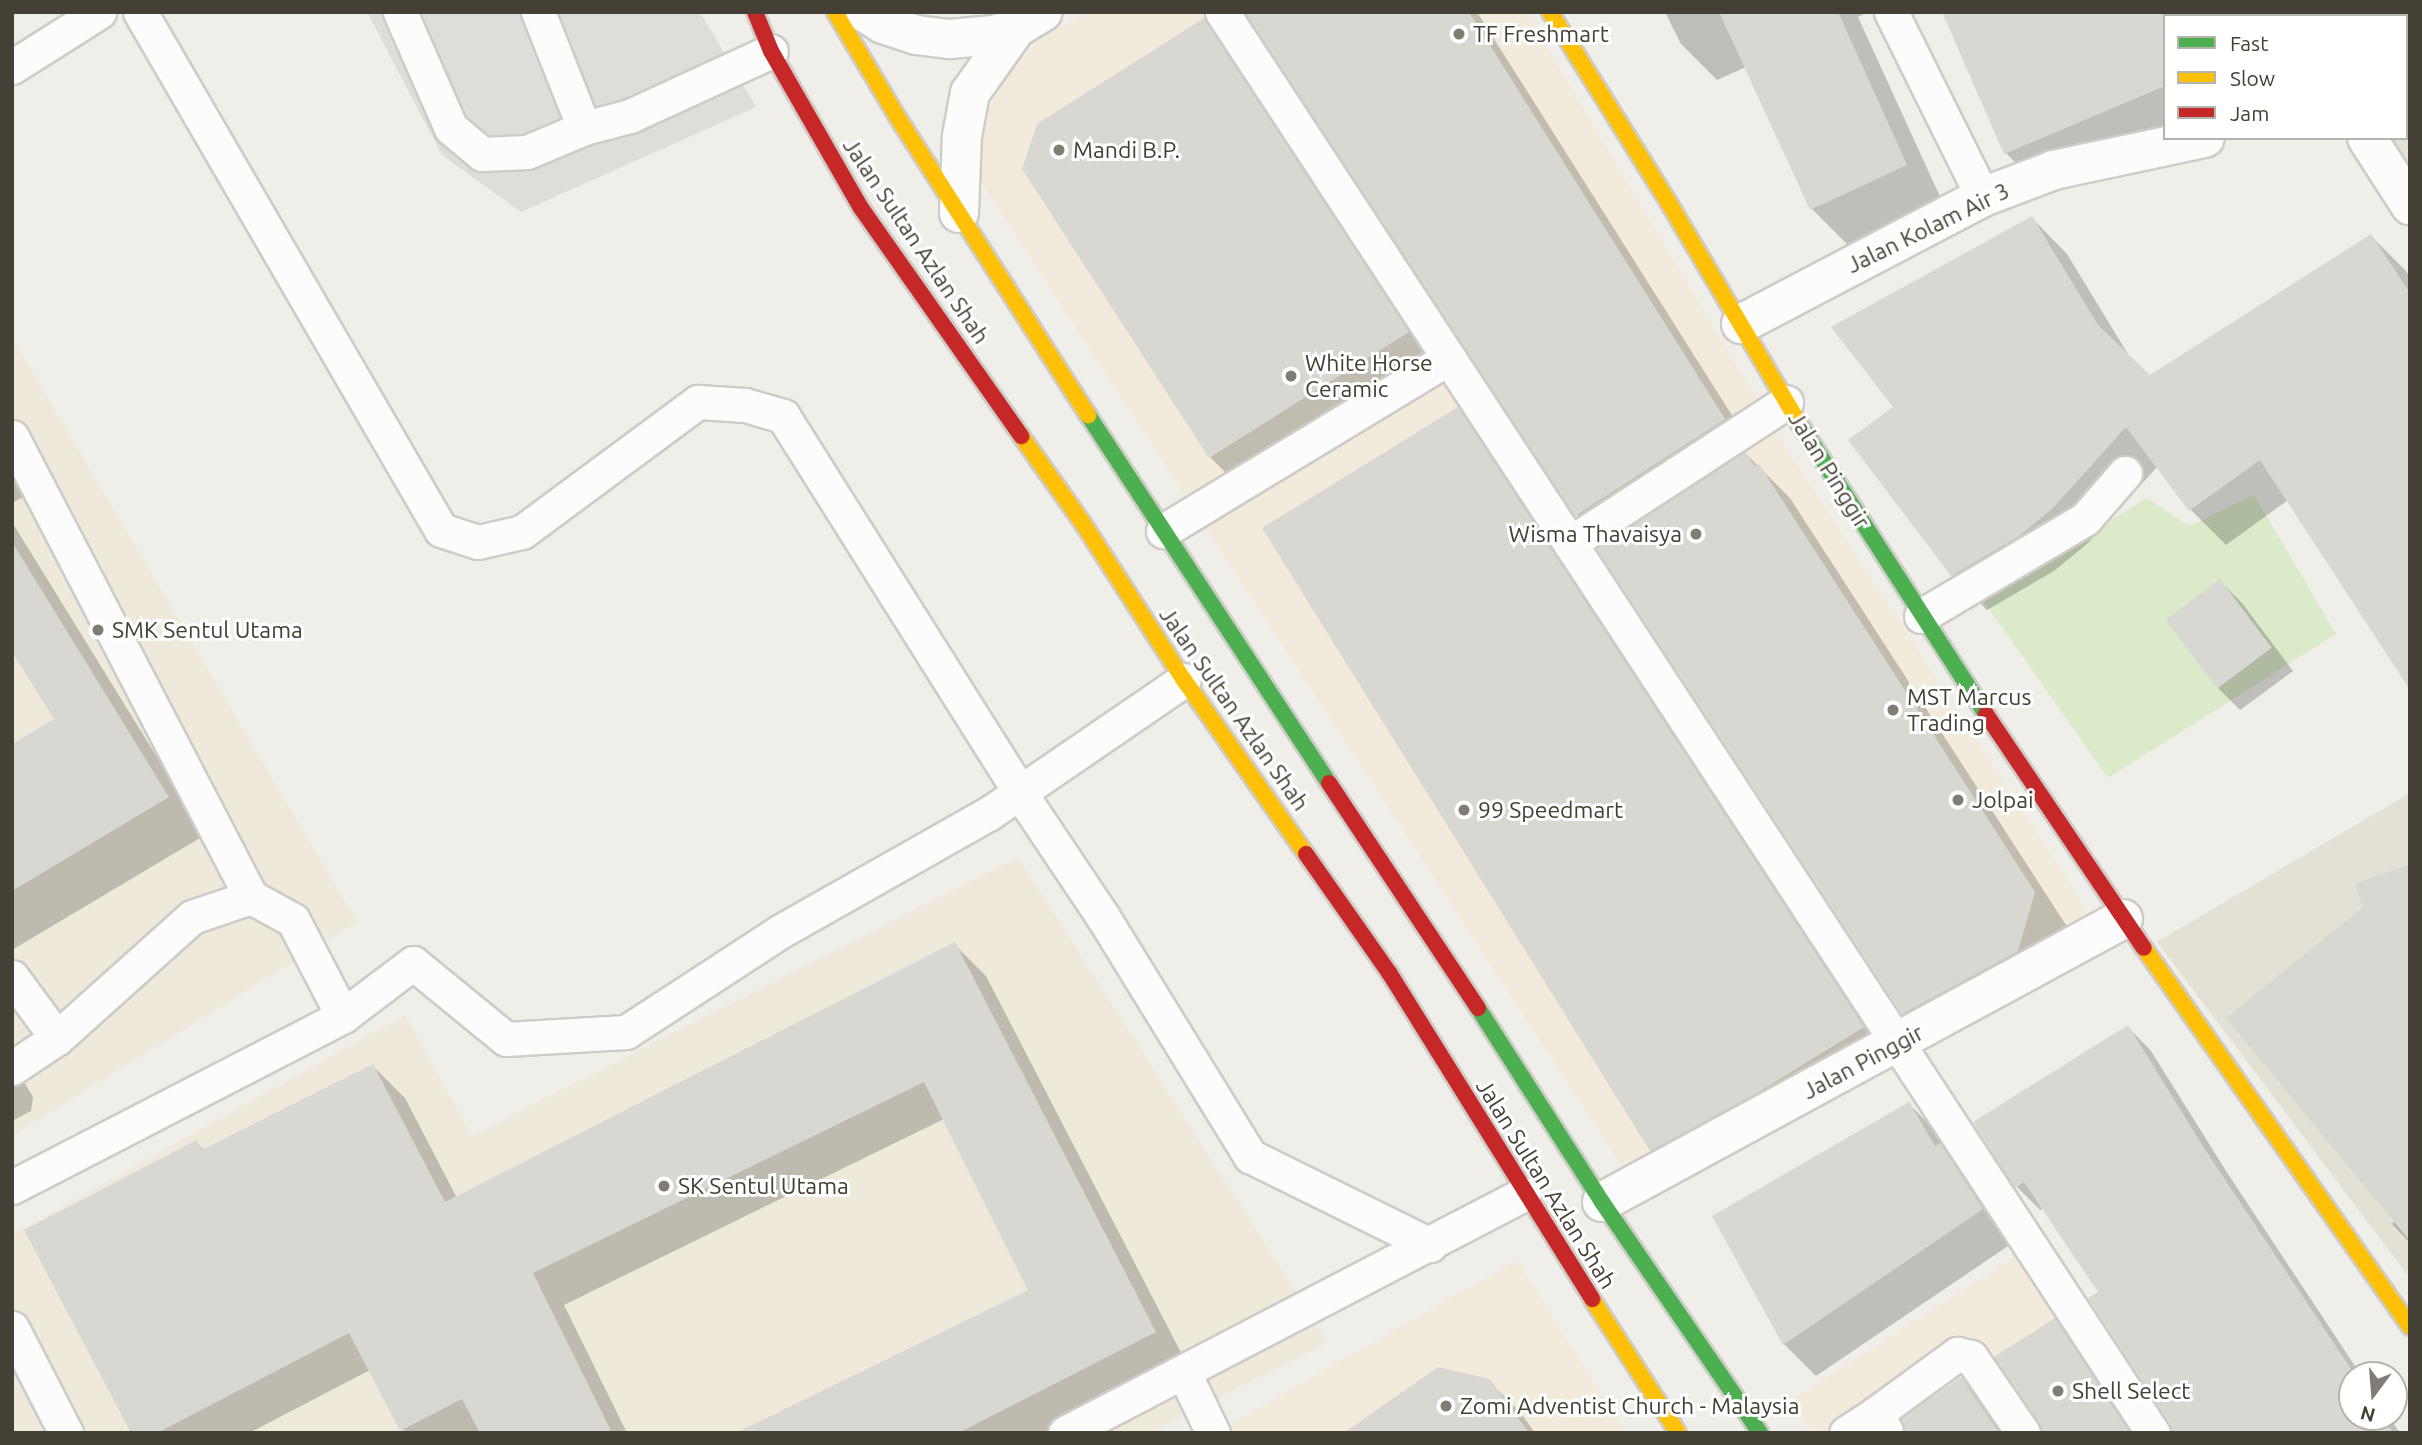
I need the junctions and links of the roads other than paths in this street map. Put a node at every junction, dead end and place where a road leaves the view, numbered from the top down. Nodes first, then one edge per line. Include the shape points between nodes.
1 (99, 12) edge
2 (139, 12) edge
3 (400, 12) edge
4 (538, 12) edge
5 (755, 12) edge
6 (835, 12) edge
7 (864, 12) edge
8 (1222, 12) edge
9 (1550, 12) edge
10 (1891, 12) edge
11 (1030, 20) edge
12 (771, 51) junction
13 (12, 67) edge
14 (584, 128) junction
15 (2196, 140) edge
16 (2368, 140) edge
17 (1983, 197) junction
18 (2410, 205) edge
19 (959, 213) junction
20 (1741, 324) junction
21 (1449, 358) junction
22 (1786, 402) junction
23 (12, 437) edge
24 (2125, 473) dead end
25 (1163, 531) junction
26 (1570, 543) junction
27 (1921, 616) junction
28 (1184, 680) junction
29 (1020, 793) junction
30 (251, 897) junction
31 (2123, 919) junction
32 (12, 977) edge
33 (343, 1016) junction
34 (57, 1038) junction
35 (1898, 1044) junction
36 (12, 1068) edge
37 (12, 1187) edge
38 (1524, 1194) junction
39 (1602, 1202) junction
40 (1430, 1245) junction
41 (2410, 1327) edge
42 (12, 1328) edge
43 (1184, 1373) junction
44 (1881, 1424) edge
45 (65, 1433) edge
46 (1065, 1433) edge
47 (1213, 1433) edge
48 (1678, 1433) edge
49 (1760, 1433) edge
50 (1846, 1433) edge
51 (2023, 1433) edge
52 (2153, 1433) edge

1 - 13 lane
2 - 29 lane via 441,530 478,542 522,532 698,402 746,405 783,416
3 - 14 lane via 452,128 482,154 527,152
4 - 14 lane
5 - 12 main road, Jalan Sultan Azlan Shah
6 - 19 main road, Jalan Sultan Azlan Shah
7 - 11 street via 916,35 950,39 972,39
8 - 21 lane
9 - 20 main road, Jalan Pinggir
10 - 17 lane
11 - 19 street via 970,93 962,136
12 - 14 lane via 630,116
12 - 28 main road, Jalan Sultan Azlan Shah via 861,208 1082,522
15 - 17 street, Jalan Kolam Air 3 via 2054,170
16 - 18 street
17 - 20 street, Jalan Kolam Air 3
19 - 25 main road, Jalan Sultan Azlan Shah
20 - 22 main road, Jalan Pinggir
21 - 25 lane
21 - 26 lane
22 - 26 lane
22 - 27 main road, Jalan Pinggir
23 - 30 lane
24 - 27 lane via 2085,519
25 - 39 main road, Jalan Sultan Azlan Shah
26 - 35 lane
27 - 31 main road, Jalan Pinggir
28 - 29 lane
28 - 38 main road, Jalan Sultan Azlan Shah via 1390,974
29 - 33 lane via 781,931 626,1032 506,1039 413,963
29 - 40 lane via 1250,1156
30 - 33 lane via 293,920
30 - 34 lane via 192,917
31 - 35 street, Jalan Pinggir
31 - 41 main road, Jalan Pinggir
32 - 34 lane
33 - 37 lane
34 - 36 lane
35 - 39 street, Jalan Pinggir
35 - 52 lane
38 - 40 lane
38 - 48 main road, Jalan Sultan Azlan Shah
39 - 49 main road, Jalan Sultan Azlan Shah
40 - 43 lane
42 - 45 lane
43 - 46 lane
43 - 47 lane
44 - 50 lane
44 - 51 lane via 1957,1354 1971,1357

